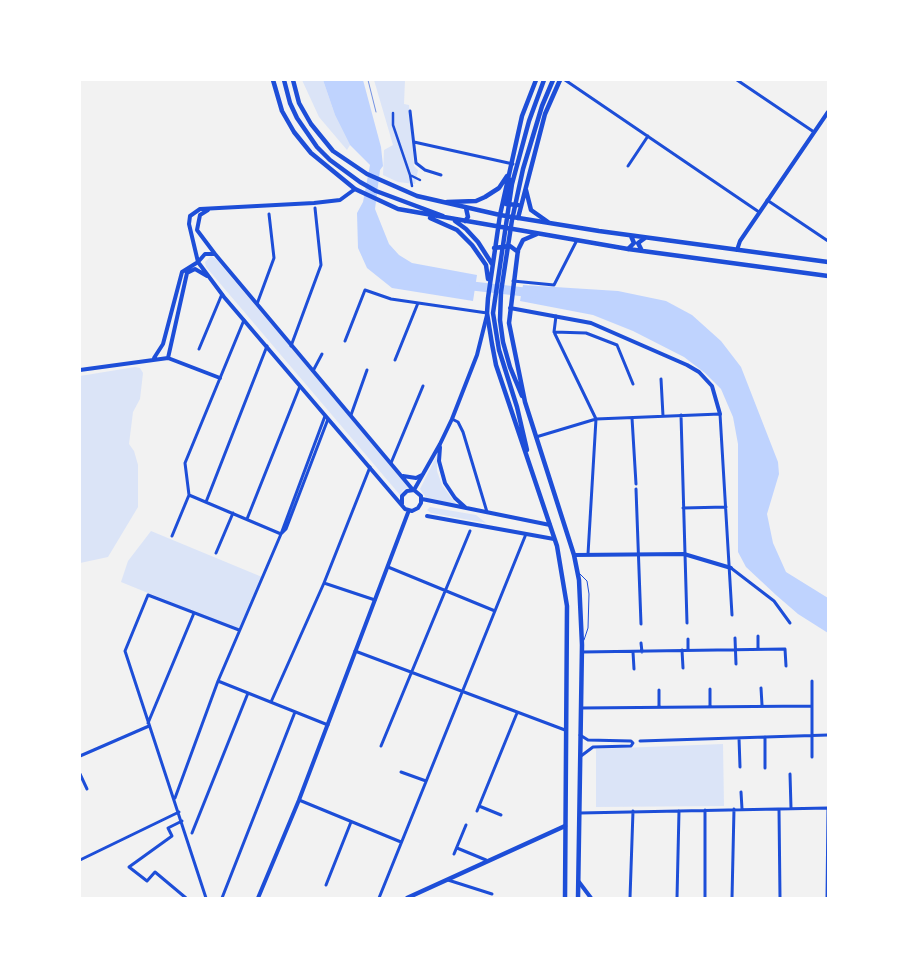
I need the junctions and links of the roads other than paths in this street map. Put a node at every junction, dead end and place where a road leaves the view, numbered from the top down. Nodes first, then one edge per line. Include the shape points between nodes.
1 (273, 80) edge
2 (284, 80) edge
3 (293, 80) edge
4 (536, 80) edge
5 (544, 80) edge
6 (553, 80) edge
7 (560, 80) edge
8 (565, 80) edge
9 (736, 80) edge
10 (410, 112) dead end
11 (828, 112) edge
12 (393, 113) dead end
13 (814, 132) junction
14 (648, 136) junction
15 (414, 142) junction
16 (513, 164) junction
17 (628, 166) dead end
18 (511, 171) junction
19 (410, 175) junction
20 (441, 175) dead end
21 (420, 180) dead end
22 (526, 184) junction
23 (412, 186) dead end
24 (355, 190) junction
25 (767, 200) junction
26 (446, 202) junction
27 (521, 203) junction
28 (315, 208) dead end
29 (466, 208) junction
30 (208, 210) junction
31 (759, 212) junction
32 (269, 214) dead end
33 (418, 214) junction
34 (500, 215) junction
35 (518, 218) junction
36 (465, 221) junction
37 (550, 223) junction
38 (497, 227) junction
39 (515, 230) junction
40 (537, 234) junction
41 (630, 236) junction
42 (645, 238) junction
43 (578, 240) junction
44 (828, 241) edge
45 (494, 248) junction
46 (628, 249) junction
47 (737, 250) junction
48 (642, 251) junction
49 (518, 252) junction
50 (215, 254) junction
51 (198, 262) junction
52 (828, 262) edge
53 (208, 276) junction
54 (828, 276) edge
55 (489, 279) junction
56 (514, 279) junction
57 (501, 292) junction
58 (222, 294) junction
59 (418, 303) junction
60 (256, 304) junction
61 (510, 308) junction
62 (487, 313) junction
63 (556, 316) junction
64 (244, 320) junction
65 (554, 332) junction
66 (345, 341) dead end
67 (267, 346) junction
68 (291, 346) junction
69 (199, 349) dead end
70 (322, 354) dead end
71 (154, 358) junction
72 (168, 358) junction
73 (395, 360) dead end
74 (80, 370) edge
75 (367, 370) dead end
76 (313, 371) junction
77 (220, 378) junction
78 (661, 379) dead end
79 (633, 384) dead end
80 (300, 386) junction
81 (423, 386) dead end
82 (525, 402) junction
83 (720, 414) junction
84 (350, 415) junction
85 (681, 415) junction
86 (663, 416) junction
87 (327, 417) junction
88 (452, 418) junction
89 (632, 418) junction
90 (596, 419) junction
91 (536, 437) junction
92 (440, 444) junction
93 (391, 463) junction
94 (370, 467) junction
95 (424, 474) junction
96 (402, 476) junction
97 (533, 476) junction
98 (414, 490) junction
99 (189, 495) junction
100 (422, 499) junction
101 (206, 502) junction
102 (402, 504) junction
103 (726, 507) junction
104 (467, 508) junction
105 (683, 508) junction
106 (409, 510) junction
107 (487, 512) junction
108 (233, 513) junction
109 (427, 516) dead end
110 (247, 519) junction
111 (550, 525) junction
112 (470, 531) dead end
113 (281, 534) junction
114 (526, 534) junction
115 (172, 536) dead end
116 (554, 539) junction
117 (216, 553) dead end
118 (588, 554) junction
119 (639, 554) junction
120 (684, 554) junction
121 (574, 555) junction
122 (388, 567) junction
123 (731, 568) junction
124 (577, 571) junction
125 (324, 583) junction
126 (444, 590) junction
127 (375, 600) junction
128 (495, 611) junction
129 (194, 613) junction
130 (732, 615) dead end
131 (687, 623) dead end
132 (790, 623) dead end
133 (641, 624) dead end
134 (239, 630) junction
135 (758, 636) dead end
136 (735, 638) dead end
137 (688, 639) dead end
138 (641, 643) dead end
139 (582, 645) junction
140 (688, 649) junction
141 (736, 649) junction
142 (758, 649) junction
143 (682, 650) junction
144 (355, 651) junction
145 (582, 652) junction
146 (633, 652) junction
147 (642, 652) junction
148 (736, 664) dead end
149 (786, 666) dead end
150 (683, 668) dead end
151 (634, 669) dead end
152 (410, 673) junction
153 (218, 681) junction
154 (812, 681) dead end
155 (761, 688) dead end
156 (710, 689) dead end
157 (659, 690) dead end
158 (248, 693) junction
159 (462, 693) junction
160 (271, 702) junction
161 (762, 705) junction
162 (710, 706) junction
163 (812, 706) junction
164 (659, 707) junction
165 (580, 708) junction
166 (295, 712) junction
167 (517, 713) junction
168 (148, 725) junction
169 (328, 725) junction
170 (565, 730) junction
171 (580, 735) junction
172 (828, 735) edge
173 (765, 737) junction
174 (812, 737) junction
175 (739, 738) junction
176 (640, 741) dead end
177 (381, 746) dead end
178 (80, 756) edge
179 (580, 756) junction
180 (812, 757) dead end
181 (740, 767) dead end
182 (765, 768) dead end
183 (401, 772) dead end
184 (80, 774) edge
185 (790, 774) dead end
186 (426, 781) junction
187 (87, 789) dead end
188 (741, 792) dead end
189 (175, 798) junction
190 (299, 800) junction
191 (478, 806) junction
192 (791, 808) junction
193 (828, 808) edge
194 (742, 809) junction
195 (779, 809) junction
196 (705, 810) junction
197 (734, 810) junction
198 (477, 811) dead end
199 (679, 811) junction
200 (179, 812) junction
201 (579, 812) junction
202 (633, 812) junction
203 (501, 815) dead end
204 (182, 821) junction
205 (351, 822) junction
206 (466, 825) dead end
207 (565, 826) junction
208 (192, 833) dead end
209 (401, 842) junction
210 (456, 848) junction
211 (454, 854) dead end
212 (827, 856) edge
213 (80, 860) edge
214 (486, 860) junction
215 (446, 879) junction
216 (578, 881) junction
217 (326, 885) dead end
218 (492, 894) dead end
219 (186, 898) edge
220 (206, 898) edge
221 (222, 898) edge
222 (258, 898) edge
223 (378, 898) edge
224 (407, 898) edge
225 (565, 898) edge
226 (578, 898) edge
227 (591, 898) edge
228 (630, 898) edge
229 (677, 898) edge
230 (705, 898) edge
231 (732, 898) edge
232 (780, 898) edge
233 (827, 898) edge

1 - 24 main road via 282,111 294,132 311,153
2 - 57 main road via 297,118 317,147 360,182 450,218 466,229 490,259
3 - 26 main road via 300,103 333,151 382,182 418,196
4 - 16 main road via 522,116
5 - 97 main road via 528,122 512,184 493,313 495,336 517,407
6 - 57 main road via 530,145 512,220
7 - 22 main road via 545,114
8 - 14 street
9 - 13 street
10 - 15 street
11 - 13 street
12 - 19 street via 393,125
13 - 25 street
14 - 17 street
14 - 31 street
15 - 16 street
15 - 20 street via 418,166
16 - 18 main road
18 - 26 main road via 499,188 485,197 476,201
18 - 27 main road via 506,204
18 - 34 main road
19 - 21 street
19 - 23 street
22 - 27 main road
22 - 37 main road via 531,210
24 - 30 street via 340,200
24 - 33 main road via 378,202
25 - 31 street
25 - 44 street
26 - 29 main road
27 - 35 main road
28 - 68 street via 321,265
29 - 34 main road
29 - 36 main road via 468,217
30 - 50 street via 200,215 197,230
30 - 51 street via 194,211 189,219
31 - 47 street
32 - 60 street via 274,258
33 - 36 main road
33 - 55 main road via 438,220 465,237 483,260
34 - 35 main road
34 - 38 main road
35 - 37 main road
35 - 39 main road
36 - 38 main road
37 - 41 main road
38 - 39 main road
38 - 45 main road
39 - 40 main road
40 - 43 main road
40 - 49 main road via 523,240
41 - 42 main road
41 - 46 main road via 634,243
42 - 47 main road
42 - 48 main road via 638,243
43 - 46 main road
43 - 56 street via 554,285
45 - 49 main road via 506,246
45 - 55 main road
46 - 48 main road
47 - 52 main road
48 - 54 main road
49 - 56 main road
50 - 51 street via 205,254
50 - 60 street
51 - 53 street
51 - 71 street via 182,272 163,344
53 - 58 street
53 - 72 street via 195,269 187,273
55 - 62 main road
56 - 61 main road
57 - 82 main road via 500,329 505,353
58 - 64 street
58 - 69 street
59 - 62 street
59 - 66 street via 391,299 365,290
59 - 73 street
60 - 68 street
61 - 63 street
61 - 82 main road via 508,323
62 - 88 street via 477,355
62 - 97 main road via 496,365
63 - 65 street
63 - 83 street via 591,322 699,372 712,386
64 - 67 street
64 - 77 street
65 - 79 street via 586,333 617,345
65 - 90 street
67 - 80 street
67 - 101 street
68 - 76 street
70 - 76 street
71 - 72 street
71 - 74 street
72 - 77 street
75 - 84 street
76 - 84 street
77 - 99 street via 185,463
78 - 86 street
80 - 87 street
80 - 110 street
81 - 93 street
82 - 91 main road
83 - 85 street
83 - 103 street
84 - 93 street
85 - 86 street
85 - 105 street
86 - 89 street
87 - 94 street
87 - 113 street
88 - 92 street
88 - 107 street via 463,432
89 - 90 street
89 - 119 street
90 - 91 street
90 - 118 street
91 - 121 main road
92 - 95 street
92 - 104 street via 439,461 444,483
93 - 96 street
94 - 102 street
94 - 125 street
95 - 96 street via 416,478
95 - 98 street
96 - 98 street
97 - 111 main road
98 - 100 street
98 - 102 street via 404,493
99 - 101 street
99 - 115 street
100 - 104 street
100 - 106 street via 418,508
101 - 108 street
102 - 106 street
103 - 105 street
103 - 123 street
104 - 107 street
105 - 120 street
106 - 122 street
107 - 111 street
108 - 110 street
108 - 117 street
109 - 114 street
110 - 113 street
111 - 116 main road
112 - 126 street
113 - 134 street
114 - 116 street
114 - 128 street
116 - 170 main road via 567,606
118 - 119 street
118 - 121 street
119 - 120 street
119 - 133 street
120 - 123 street
120 - 131 street
121 - 124 main road
122 - 126 street
122 - 127 street
123 - 130 street
123 - 132 street via 774,601
124 - 139 main road
124 - 139 lane via 587,581 589,594 588,628
125 - 127 street
125 - 160 street
126 - 128 street
126 - 152 street
127 - 144 street
128 - 159 street
129 - 134 street
129 - 168 street
129 - 168 street via 148,594 125,651
134 - 153 street
135 - 142 street
136 - 141 street
137 - 140 street
138 - 147 street
139 - 145 main road
140 - 141 street
140 - 143 street
141 - 142 street
141 - 148 street
142 - 149 street via 785,649
143 - 147 street
143 - 150 street
144 - 152 street
144 - 169 street
145 - 146 street
145 - 165 main road
146 - 147 street
146 - 151 street
152 - 159 street
152 - 177 street
153 - 158 street
153 - 189 street
154 - 163 street
155 - 161 street
156 - 162 street
157 - 164 street
158 - 160 street
158 - 208 street
159 - 167 street
159 - 186 street
160 - 166 street
161 - 162 street
161 - 163 street
162 - 164 street
163 - 174 street
164 - 165 street
165 - 171 main road
166 - 169 street
166 - 221 street
167 - 170 street
167 - 191 street
168 - 178 street
168 - 189 street
169 - 190 street
170 - 207 main road
171 - 179 main road
171 - 179 street via 588,740 631,740 631,746 593,747
172 - 174 street
173 - 174 street
173 - 175 street
173 - 182 street
174 - 180 street
175 - 176 street
175 - 181 street
179 - 201 main road
183 - 186 street
184 - 187 street
185 - 192 street
186 - 209 street
188 - 194 street
189 - 200 street
190 - 205 street
190 - 222 street
191 - 198 street
191 - 203 street
192 - 193 street
192 - 195 street
193 - 212 street
194 - 195 street
194 - 197 street
195 - 232 street
196 - 197 street
196 - 199 street
196 - 230 street
197 - 231 street
199 - 202 street
199 - 229 street
200 - 204 street
200 - 213 street
201 - 202 street
201 - 216 main road
202 - 228 street
204 - 219 street via 168,828 172,836 129,867 147,882 155,872
204 - 220 street
205 - 209 street
205 - 217 street
206 - 210 street
207 - 214 main road
207 - 225 main road
209 - 223 street
210 - 211 street
210 - 214 street
212 - 233 street
214 - 215 main road
215 - 218 street
215 - 224 main road
216 - 226 main road
216 - 227 street

